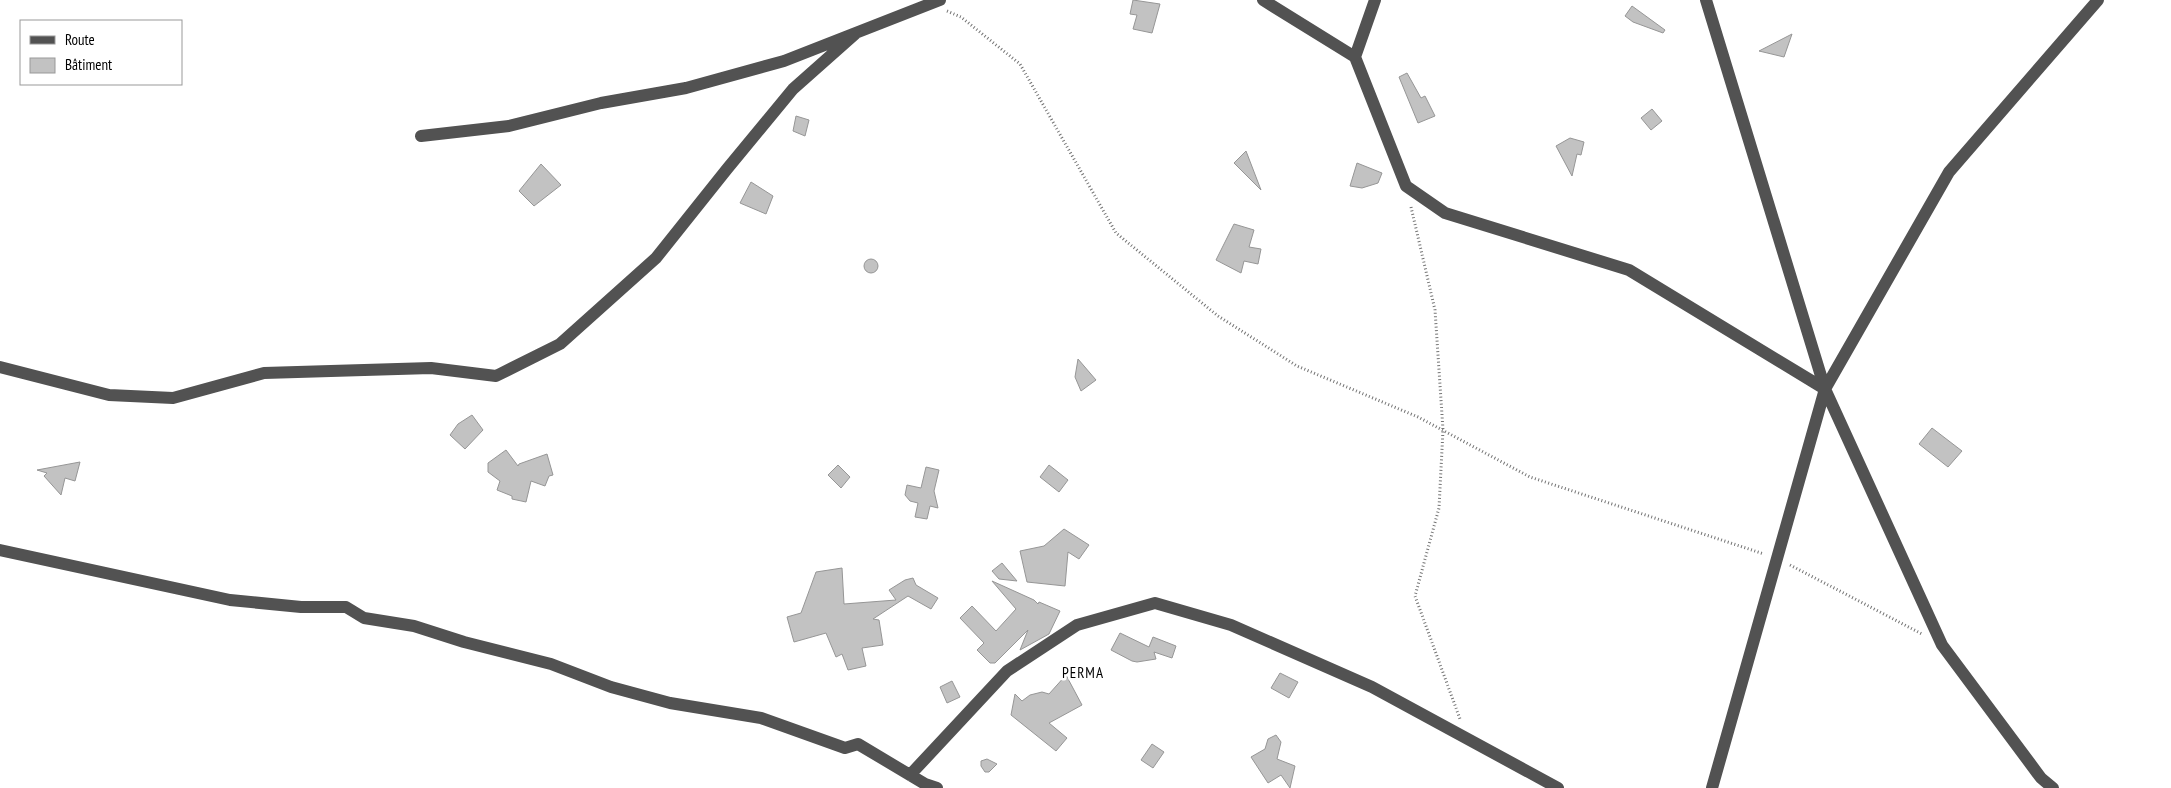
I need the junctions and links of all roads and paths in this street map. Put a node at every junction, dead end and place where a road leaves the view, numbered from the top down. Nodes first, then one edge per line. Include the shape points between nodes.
1 (1263, 0) edge
2 (1375, 0) edge
3 (1706, 0) edge
4 (2098, 0) edge
5 (931, 1) edge
6 (855, 34) junction
7 (1355, 57) junction
8 (422, 136) dead end
9 (1406, 186) junction
10 (0, 367) edge
11 (1825, 389) junction
12 (1443, 430) junction
13 (0, 550) edge
14 (1778, 558) junction
15 (1942, 645) junction
16 (1467, 739) junction
17 (910, 775) junction
18 (937, 788) edge
19 (1558, 788) edge
20 (1712, 788) edge
21 (2053, 788) edge

1 - 7 street
2 - 7 street
3 - 11 street
4 - 11 street via 1949,172
5 - 6 street
5 - 12 path via 961,17 1020,64 1116,233 1218,316 1298,366
6 - 8 street via 784,61 686,88 601,103 509,126
6 - 10 street via 793,89 656,258 560,344 496,376 431,368 264,373 173,398 109,395
7 - 9 street
9 - 11 street via 1445,213 1629,270
9 - 12 path via 1435,310
11 - 14 street
11 - 15 street
12 - 14 path via 1530,477
12 - 16 path via 1439,508 1415,596
13 - 17 street via 230,600 301,607 346,607 364,618 414,626 551,664 670,703 762,718 845,748 858,744
14 - 15 path
14 - 20 street
15 - 21 street via 2042,778
16 - 17 street via 1372,687 1231,625 1155,603 1077,626 1007,671
16 - 19 street
17 - 18 street

